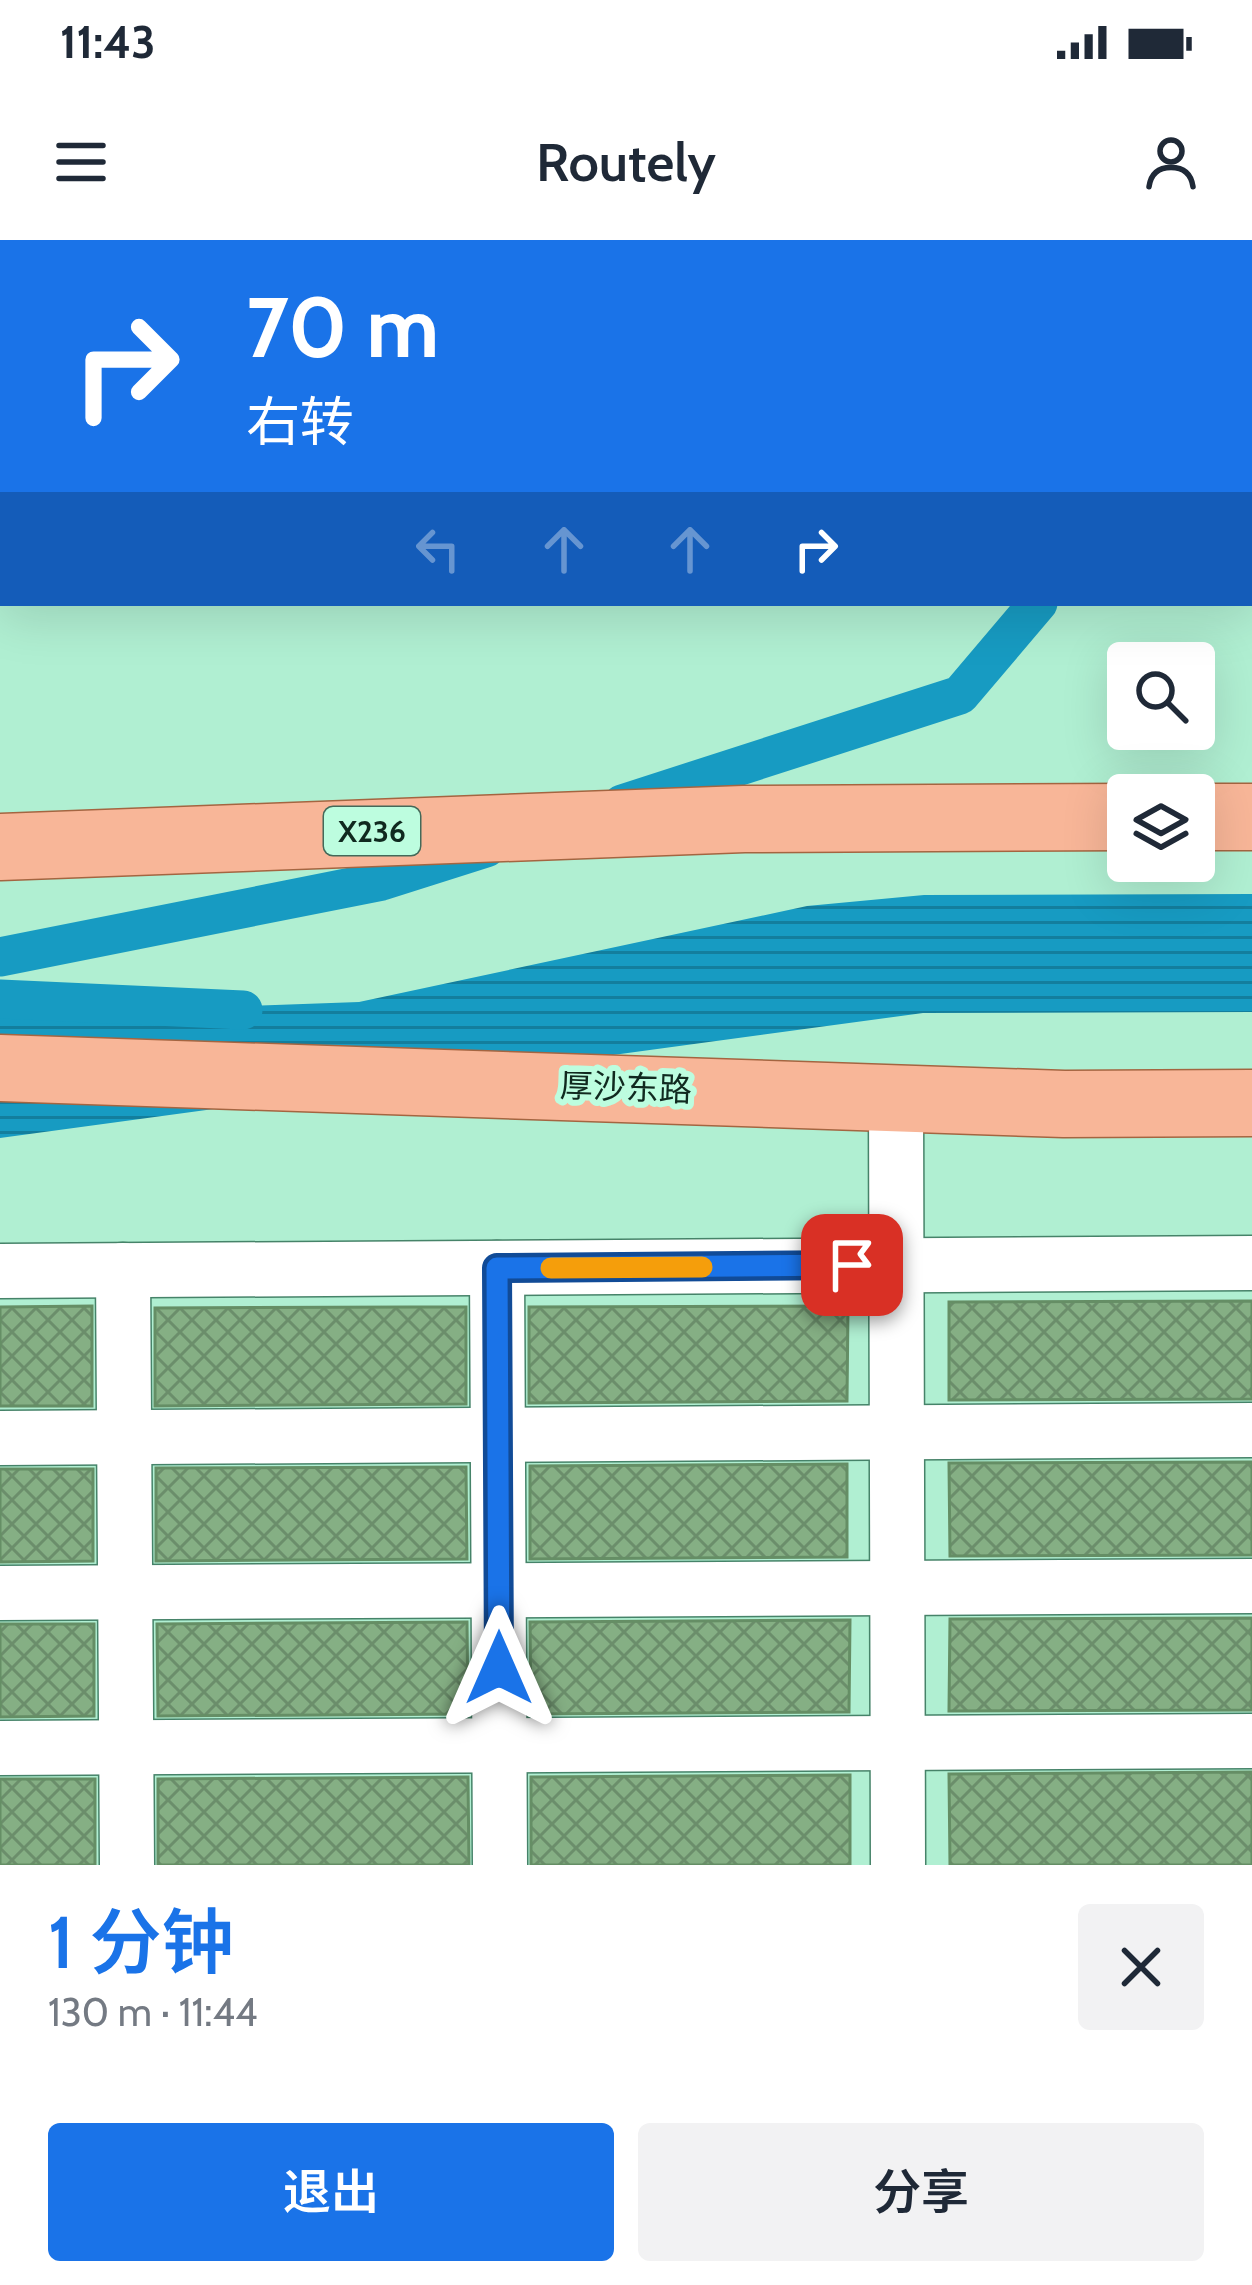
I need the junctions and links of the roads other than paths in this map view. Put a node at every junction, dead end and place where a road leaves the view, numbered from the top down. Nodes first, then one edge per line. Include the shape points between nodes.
1 (1107, 817) edge
2 (1215, 818) edge
3 (1252, 818) edge
4 (0, 847) edge
5 (0, 1068) edge
6 (896, 1097) junction
7 (1252, 1103) edge
8 (1252, 1263) edge
9 (896, 1265) junction
10 (497, 1268) junction
11 (123, 1270) junction
12 (0, 1271) edge
13 (1252, 1430) edge
14 (896, 1432) junction
15 (498, 1435) junction
16 (124, 1437) junction
17 (0, 1438) edge
18 (1252, 1586) edge
19 (897, 1588) junction
20 (499, 1590) junction
21 (126, 1593) junction
22 (0, 1594) edge
23 (1252, 1741) edge
24 (897, 1743) junction
25 (500, 1745) junction
26 (0, 1748) edge
27 (126, 1748) junction
28 (127, 1865) edge
29 (500, 1865) edge
30 (898, 1865) edge

1 - 4 main road, X236 via 744,819
2 - 3 main road
5 - 6 main road, 厚沙东路
6 - 7 main road, 厚沙东路
6 - 9 street
8 - 9 street
9 - 10 street
9 - 14 street
10 - 11 street
10 - 15 street
11 - 12 street
11 - 16 street
13 - 14 street
14 - 15 street
14 - 19 street
15 - 16 street
15 - 20 street
16 - 17 street
16 - 21 street
18 - 19 street
19 - 20 street
19 - 24 street
20 - 21 street
20 - 25 street
21 - 22 street
21 - 27 street
23 - 24 street
24 - 25 street
24 - 30 street
25 - 27 street
25 - 29 street
26 - 27 street
27 - 28 street

